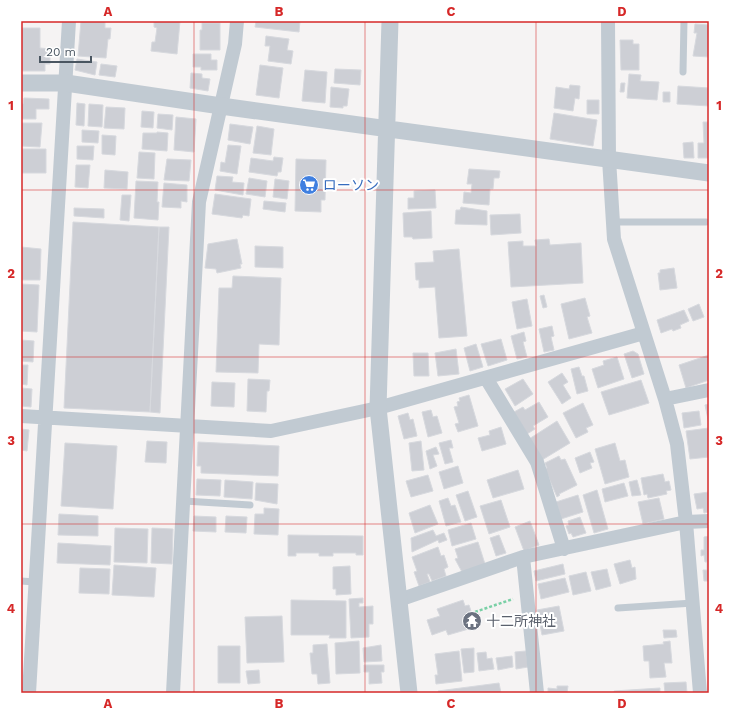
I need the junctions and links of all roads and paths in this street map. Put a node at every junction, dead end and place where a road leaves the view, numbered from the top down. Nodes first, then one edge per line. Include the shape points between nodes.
1 (69, 21) edge
2 (237, 21) edge
3 (390, 21) edge
4 (608, 21) edge
5 (684, 21) edge
6 (683, 72) dead end
7 (21, 83) edge
8 (66, 83) junction
9 (221, 106) junction
10 (385, 129) junction
11 (609, 159) junction
12 (709, 173) edge
13 (613, 222) junction
14 (706, 222) dead end
15 (644, 333) junction
16 (486, 378) junction
17 (709, 390) edge
18 (665, 399) junction
19 (378, 408) junction
20 (21, 416) edge
21 (45, 417) junction
22 (188, 426) junction
23 (184, 501) junction
24 (250, 505) dead end
25 (709, 521) edge
26 (686, 522) junction
27 (564, 549) junction
28 (523, 557) junction
29 (21, 581) edge
30 (36, 582) junction
31 (527, 595) junction
32 (399, 600) junction
33 (693, 603) junction
34 (618, 608) dead end
35 (475, 612) dead end
36 (703, 635) edge
37 (29, 693) edge
38 (173, 693) edge
39 (409, 693) edge
40 (537, 693) edge
41 (700, 693) edge

1 - 8 street
2 - 9 street via 235,44
3 - 10 street
4 - 11 street
5 - 6 lane
7 - 8 street
8 - 9 street
8 - 21 street
9 - 10 street
9 - 22 street via 200,202
10 - 11 street
10 - 19 street
11 - 12 street
11 - 13 street
13 - 14 lane
13 - 15 street via 614,239
15 - 16 street
15 - 18 street
16 - 19 street
16 - 27 street via 537,462
17 - 18 street
18 - 26 street via 677,444
19 - 22 street via 271,431
19 - 32 street
20 - 21 street
21 - 22 street
21 - 30 street
22 - 23 street
23 - 24 lane
23 - 38 street
25 - 26 street
26 - 27 street
26 - 33 street
27 - 28 street
28 - 31 street
28 - 32 street
29 - 30 lane
30 - 37 street
31 - 35 path
31 - 40 street
32 - 39 street
33 - 34 lane
33 - 36 street
36 - 41 street

